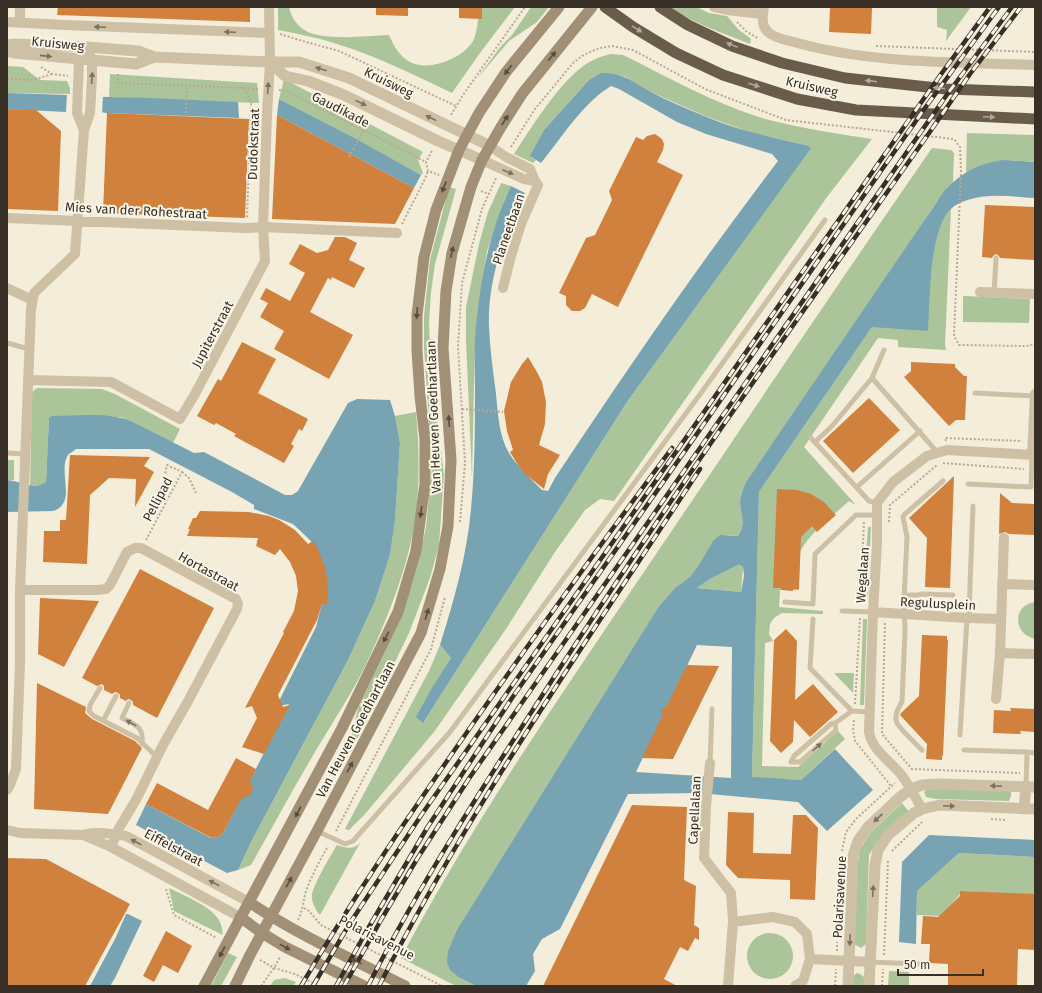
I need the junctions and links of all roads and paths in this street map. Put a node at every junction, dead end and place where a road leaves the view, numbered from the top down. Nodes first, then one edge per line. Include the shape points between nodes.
1 (20, 7) edge
2 (270, 7) edge
3 (524, 7) edge
4 (559, 7) edge
5 (592, 7) edge
6 (605, 7) edge
7 (660, 7) edge
8 (714, 7) edge
9 (763, 10) edge
10 (7, 22) edge
11 (20, 22) junction
12 (269, 33) junction
13 (7, 45) edge
14 (875, 46) dead end
15 (87, 47) junction
16 (7, 51) edge
17 (592, 51) dead end
18 (1035, 52) edge
19 (154, 57) junction
20 (79, 60) junction
21 (92, 61) junction
22 (270, 62) junction
23 (1035, 65) edge
24 (113, 72) dead end
25 (52, 74) dead end
26 (7, 79) edge
27 (187, 86) junction
28 (244, 88) junction
29 (268, 89) junction
30 (1035, 92) edge
31 (186, 117) dead end
32 (1035, 119) edge
33 (84, 130) junction
34 (364, 130) junction
35 (466, 135) junction
36 (490, 146) junction
37 (459, 150) junction
38 (349, 157) dead end
39 (506, 157) junction
40 (482, 160) junction
41 (426, 162) dead end
42 (500, 169) junction
43 (428, 171) dead end
44 (961, 172) dead end
45 (534, 181) junction
46 (489, 194) dead end
47 (7, 218) edge
48 (825, 220) dead end
49 (78, 221) junction
50 (263, 227) junction
51 (246, 228) junction
52 (397, 233) joint
53 (996, 258) dead end
54 (7, 288) edge
55 (503, 288) dead end
56 (980, 292) dead end
57 (994, 293) junction
58 (1035, 294) edge
59 (32, 300) junction
60 (7, 343) edge
61 (1035, 344) edge
62 (29, 349) junction
63 (884, 350) dead end
64 (872, 378) junction
65 (28, 380) junction
66 (975, 393) dead end
67 (1035, 395) edge
68 (462, 409) dead end
69 (503, 412) dead end
70 (920, 431) junction
71 (1033, 442) junction
72 (942, 451) junction
73 (7, 453) edge
74 (25, 454) junction
75 (1034, 455) edge
76 (182, 472) junction
77 (165, 474) dead end
78 (943, 481) dead end
79 (968, 484) dead end
80 (857, 487) junction
81 (1033, 487) edge
82 (196, 493) dead end
83 (877, 503) junction
84 (973, 506) dead end
85 (877, 516) junction
86 (1004, 538) dead end
87 (141, 548) junction
88 (1002, 584) junction
89 (1035, 586) edge
90 (20, 590) junction
91 (904, 595) junction
92 (953, 595) dead end
93 (785, 602) dead end
94 (842, 611) dead end
95 (873, 612) junction
96 (903, 614) junction
97 (967, 618) junction
98 (813, 619) dead end
99 (1001, 619) junction
100 (1000, 653) junction
101 (1035, 654) edge
102 (100, 688) dead end
103 (116, 696) dead end
104 (996, 699) dead end
105 (129, 703) dead end
106 (712, 709) dead end
107 (852, 711) junction
108 (870, 712) junction
109 (103, 721) junction
110 (835, 723) junction
111 (960, 735) dead end
112 (142, 744) junction
113 (922, 750) dead end
114 (964, 750) dead end
115 (1027, 752) junction
116 (1035, 753) edge
117 (157, 757) junction
118 (710, 764) joint
119 (9, 787) edge
120 (1030, 787) edge
121 (910, 789) junction
122 (922, 809) junction
123 (1030, 809) edge
124 (987, 819) dead end
125 (1009, 820) dead end
126 (923, 821) dead end
127 (7, 830) edge
128 (317, 831) junction
129 (82, 835) junction
130 (116, 835) junction
131 (111, 847) junction
132 (888, 854) dead end
133 (888, 861) dead end
134 (249, 902) junction
135 (304, 908) dead end
136 (270, 916) junction
137 (240, 917) junction
138 (733, 922) junction
139 (262, 933) junction
140 (810, 959) junction
141 (849, 960) junction
142 (870, 962) junction
143 (884, 962) junction
144 (919, 964) dead end
145 (204, 986) edge
146 (235, 986) edge
147 (261, 986) edge
148 (319, 986) edge
149 (364, 986) edge
150 (405, 986) edge
151 (442, 986) edge
152 (728, 986) edge
153 (795, 986) edge
154 (848, 986) edge
155 (869, 986) edge
156 (882, 986) edge

1 - 11 street, Kruisweg
2 - 12 street
3 - 12 path, Kruisweg via 456,106 339,51 283,34
4 -> 35 main road, Van Heuven Goedhartlaan via 506,72
36 -> 5 main road, Van Heuven Goedhartlaan via 522,94
6 -> 32 highway, Kruisweg via 676,53 724,76 797,99 856,110
30 -> 7 highway, Kruisweg via 946,88 846,78 782,64 732,46 688,25
8 - 9 street via 727,10
9 - 23 street via 762,22 770,34 826,50 873,57
10 - 11 street, Kruisweg
12 -> 11 street, Kruisweg via 65,26
12 - 22 street
13 - 15 street, Kruisweg
14 - 18 path
15 - 19 street, Kruisweg via 138,51
15 - 20 street
15 - 21 street
16 -> 20 street, Kruisweg
17 - 39 path via 573,63 535,109
19 - 21 street, Kruisweg via 136,64
19 - 22 street, Kruisweg
20 - 21 street, Kruisweg
20 - 33 street via 77,113
33 -> 21 street via 90,113
29 -> 22 street, Dudokstraat
35 -> 22 street, Kruisweg via 349,78 299,62
22 -> 37 street via 285,76 344,95
24 - 27 path, Gaudikade via 118,72 118,83
25 - 26 path via 32,80
27 - 28 path, Gaudikade
27 - 31 path
28 - 29 path, Gaudikade
28 - 51 path, Dudokstraat via 251,102
29 - 34 path, Gaudikade via 286,91
29 - 50 street, Dudokstraat
33 - 49 street
34 - 38 path, Gaudikade
34 - 41 path, Gaudikade
35 - 36 street, Kruisweg
35 - 37 main road, Van Heuven Goedhartlaan
36 - 39 street, Planeetbaan
36 - 40 main road, Van Heuven Goedhartlaan
37 - 40 street
37 -> 134 main road, Van Heuven Goedhartlaan via 436,210 424,257 417,315 416,351 425,439 425,484 416,551 398,612 342,728
39 - 45 street, Planeetbaan via 530,170
40 - 42 street, Planeetbaan
128 -> 40 main road, Van Heuven Goedhartlaan via 421,633 440,569 448,526 451,480 443,348 446,290 452,252 465,203
42 -> 45 street, Planeetbaan
42 - 46 path
43 - 52 path
44 - 61 path via 954,336 959,345
45 - 55 street, Planeetbaan via 538,185 510,256
47 - 49 street, Mies van der Rohestraat
48 - 128 lane via 701,393 450,732 353,841 346,844
49 - 51 street, Mies van der Rohestraat
49 - 59 street via 75,254 34,293
50 - 51 street, Mies van der Rohestraat
50 - 52 street, Mies van der Rohestraat
50 - 65 street, Jupiterstraat via 265,261 180,419 111,382
53 - 57 lane
54 - 59 street
56 - 57 street
57 - 58 street
59 - 62 street
60 - 62 lane
62 - 65 street
63 - 64 lane
64 - 70 lane
64 - 80 lane via 832,426 813,440
65 - 74 street
66 - 67 lane
67 - 71 street
68 - 69 path
70 - 72 lane
70 - 80 lane
71 - 72 path via 945,438
71 - 75 street
72 - 75 street
72 - 83 street via 926,456 893,482
73 - 74 lane
74 - 90 street
75 - 81 lane
76 - 77 path, Pellipad via 167,465
76 - 82 path via 189,478
76 - 87 path, Pellipad
78 - 91 lane via 905,514 907,537
79 - 81 lane
80 - 83 lane via 869,501
83 - 85 street, Wegalaan
84 - 97 lane
85 - 93 lane via 856,516 815,554 813,604
85 - 95 street, Wegalaan
86 - 88 street
87 - 90 street via 127,552 106,589
87 - 117 street, Hortastraat via 236,599 238,604
88 - 89 street
88 - 99 street
90 - 119 street via 16,769
91 - 92 lane
91 - 96 lane
94 - 95 lane
95 - 96 street, Regulusplein
95 - 108 street, Wegalaan
96 - 97 street, Regulusplein
96 - 113 lane via 902,702 896,712 897,723
97 - 99 street, Regulusplein
97 - 111 lane
98 - 107 lane via 810,668
99 - 100 street
100 - 101 street
100 - 104 street
102 - 109 lane via 90,705 90,711
103 - 109 lane
112 -> 105 lane via 143,735 140,728 122,718
106 - 118 lane
107 - 108 lane
107 - 110 lane
108 - 121 street, Wegalaan via 870,739
109 - 112 lane via 138,738
110 -> 110 lane via 794,756 792,762 800,762 836,730
112 - 117 lane
114 - 115 lane
115 - 116 lane
115 - 120 lane
117 - 130 street, Hortastraat
118 - 138 street, Capellalaan via 704,858 731,893
120 -> 121 street, Polarisavenue via 940,784
120 - 123 street
121 - 122 street, Wegalaan
121 -> 141 street, Polarisavenue via 868,827 858,841 854,856
122 -> 123 street via 940,805
142 -> 122 street via 878,850 898,826
124 - 125 path
126 - 132 path
127 - 129 street, Eiffelstraat via 20,833
136 -> 128 main road, Van Heuven Goedhartlaan
129 - 130 street, Eiffelstraat via 105,832
129 - 131 street, Eiffelstraat
130 - 131 street, Hortastraat
134 -> 130 street, Eiffelstraat via 126,836
131 - 137 street, Eiffelstraat
133 - 143 path
134 - 136 main road
134 - 137 main road, Van Heuven Goedhartlaan
135 - 151 path, Polarisavenue via 320,925
136 - 139 main road, Van Heuven Goedhartlaan
150 -> 136 main road
137 - 139 main road
137 -> 145 main road, Van Heuven Goedhartlaan
138 - 140 street via 773,917 795,922 807,934
138 - 152 street, Capellalaan
139 - 146 main road, Van Heuven Goedhartlaan
139 -> 149 main road
140 - 141 street
140 - 153 street via 803,981
141 - 142 street
141 - 154 street, Polarisavenue
142 - 143 lane
142 - 155 street
143 - 144 lane
143 - 156 path
147 - 148 path via 274,968 295,974

